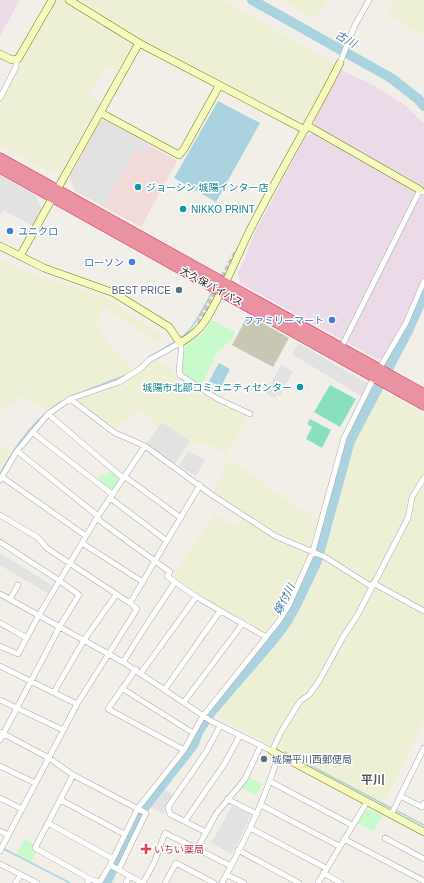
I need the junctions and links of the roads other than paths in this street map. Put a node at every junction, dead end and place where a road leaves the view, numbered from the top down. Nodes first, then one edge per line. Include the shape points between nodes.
1 (52, 0) edge
2 (69, 0) edge
3 (369, 0) edge
4 (139, 43) junction
5 (0, 54) edge
6 (16, 60) junction
7 (340, 63) joint
8 (219, 86) junction
9 (0, 98) edge
10 (101, 113) junction
11 (306, 128) junction
12 (0, 158) edge
13 (0, 168) edge
14 (422, 191) edge
15 (56, 194) junction
16 (0, 246) edge
17 (20, 256) junction
18 (424, 281) edge
19 (223, 287) junction
20 (180, 342) junction
21 (340, 348) junction
22 (381, 376) junction
23 (424, 394) edge
24 (70, 399) junction
25 (424, 405) edge
26 (48, 414) junction
27 (250, 414) dead end
28 (32, 432) junction
29 (145, 446) junction
30 (18, 451) junction
31 (124, 477) junction
32 (1, 478) edge
33 (424, 478) edge
34 (200, 485) junction
35 (111, 496) junction
36 (0, 515) edge
37 (98, 516) junction
38 (181, 518) junction
39 (86, 536) junction
40 (168, 541) junction
41 (0, 542) edge
42 (82, 543) junction
43 (313, 551) junction
44 (155, 561) junction
45 (71, 564) junction
46 (60, 580) junction
47 (143, 582) junction
48 (175, 582) junction
49 (18, 585) dead end
50 (373, 585) junction
51 (0, 594) edge
52 (116, 595) junction
53 (196, 597) junction
54 (10, 600) junction
55 (130, 603) junction
56 (220, 611) junction
57 (424, 611) edge
58 (39, 614) junction
59 (0, 623) edge
60 (243, 624) junction
61 (60, 626) junction
62 (266, 637) junction
63 (26, 638) junction
64 (84, 640) junction
65 (0, 646) edge
66 (108, 654) junction
67 (123, 662) junction
68 (0, 666) edge
69 (136, 669) junction
70 (141, 673) junction
71 (31, 680) junction
72 (123, 689) junction
73 (165, 689) junction
74 (54, 692) junction
75 (0, 700) edge
76 (184, 702) junction
77 (77, 704) junction
78 (17, 706) junction
79 (204, 716) junction
80 (220, 726) junction
81 (63, 730) junction
82 (2, 733) edge
83 (193, 733) junction
84 (240, 735) junction
85 (0, 740) edge
86 (261, 746) junction
87 (424, 748) edge
88 (184, 750) junction
89 (275, 753) junction
90 (49, 758) junction
91 (0, 766) edge
92 (73, 775) junction
93 (271, 782) junction
94 (35, 783) junction
95 (400, 796) junction
96 (0, 798) edge
97 (227, 799) junction
98 (61, 800) junction
99 (367, 802) junction
100 (424, 803) edge
101 (261, 805) junction
102 (138, 808) junction
103 (22, 809) junction
104 (257, 814) junction
105 (391, 815) junction
106 (185, 821) junction
107 (48, 823) junction
108 (352, 825) junction
109 (250, 828) junction
110 (0, 831) edge
111 (206, 832) junction
112 (424, 832) edge
113 (124, 834) junction
114 (8, 835) junction
115 (385, 838) dead end
116 (344, 839) junction
117 (339, 846) junction
118 (197, 848) junction
119 (238, 850) junction
120 (0, 851) edge
121 (113, 859) junction
122 (424, 859) edge
123 (0, 864) edge
124 (110, 865) junction
125 (231, 866) junction
126 (119, 869) junction
127 (324, 871) junction
128 (227, 874) junction
129 (21, 875) junction
130 (130, 876) junction
131 (88, 881) edge
132 (424, 881) edge
133 (15, 883) edge
134 (37, 883) edge
135 (126, 883) edge
136 (142, 883) edge
137 (165, 883) edge
138 (214, 883) edge
139 (222, 883) edge
140 (244, 883) edge
141 (299, 883) edge
142 (318, 883) edge
143 (341, 883) edge

1 - 6 street
2 - 4 street
3 - 7 street via 354,27
4 - 8 street
4 - 10 street
5 - 6 street
6 - 9 street via 16,68
7 - 11 street
8 - 10 street via 179,155
8 - 11 street
10 - 15 street
11 - 14 street
11 - 19 street
12 - 15 highway, 大久保バイパス
13 - 15 highway, 大久保バイパス
14 - 21 street
15 - 17 street
15 - 19 highway, 大久保バイパス
16 - 17 street
17 - 20 street via 44,268 114,293 169,327
18 - 22 street
19 - 20 street via 205,322 191,337
19 - 21 highway, 大久保バイパス
19 - 22 highway, 大久保バイパス
20 - 24 street via 119,382
20 - 27 street via 180,375 216,398
21 - 22 highway, 大久保バイパス
22 - 23 highway, 大久保バイパス
22 - 25 highway, 大久保バイパス
22 - 43 street via 344,438
24 - 26 street
24 - 29 street via 116,433
26 - 28 street
26 - 31 street
28 - 30 street
28 - 35 street
29 - 31 street
29 - 34 street
30 - 32 street
30 - 37 street
31 - 35 street
31 - 38 street
32 - 39 street
33 - 50 street via 412,497 408,518
34 - 38 street
34 - 43 street via 275,536
35 - 37 street
35 - 40 street
36 - 45 street via 37,537 48,549
37 - 39 street
37 - 44 street via 100,521
38 - 40 street
39 - 42 street
40 - 44 street
41 - 46 street
42 - 45 street
42 - 47 street
43 - 50 street
43 - 62 street via 289,605
44 - 47 street
44 - 48 street via 170,572 167,576
45 - 46 street
45 - 52 street
46 - 58 street
46 - 61 street via 79,596
47 - 55 street
48 - 53 street
48 - 67 street
49 - 54 street
50 - 57 street
50 - 89 street via 319,681 309,695 300,701 281,732
51 - 54 street
52 - 55 street
52 - 64 street
53 - 56 street
53 - 70 street
54 - 58 street
55 - 66 street via 137,609
56 - 60 street
56 - 73 street
58 - 61 street
58 - 63 street
59 - 63 street
60 - 62 street
60 - 76 street
61 - 64 street
61 - 71 street
62 - 79 street
63 - 65 street via 18,654
64 - 66 street
64 - 74 street
66 - 67 street
66 - 77 street
67 - 69 street
68 - 71 street
69 - 70 street
69 - 72 street
70 - 73 street
71 - 74 street
71 - 78 street
72 - 83 street
72 - 88 street via 108,709
73 - 76 street
74 - 77 street
75 - 78 street
76 - 79 street
77 - 81 street
78 - 81 street
78 - 82 street
79 - 80 street
79 - 83 street
80 - 84 street
80 - 106 street via 206,752 168,807 170,814
81 - 90 street
82 - 85 street
82 - 90 street
83 - 88 street
84 - 86 street
84 - 106 street via 225,763
86 - 89 street
86 - 97 street via 245,779
87 - 95 street
88 - 102 street
89 - 93 street
89 - 99 street
90 - 92 street
90 - 94 street
91 - 94 street
92 - 98 street
92 - 102 street
93 - 101 street
93 - 108 street
94 - 103 street
95 - 100 street via 422,807
95 - 105 street
96 - 103 street
97 - 104 street
97 - 111 street
98 - 107 street
98 - 113 street
99 - 105 street
99 - 108 street
101 - 104 street
101 - 117 street
102 - 113 street
102 - 126 street via 146,813
103 - 114 street
104 - 109 street
105 - 112 street
106 - 111 street
107 - 121 street
107 - 131 street via 35,848
108 - 116 street
109 - 119 street
109 - 127 street
110 - 114 street
111 - 118 street
113 - 121 street
114 - 120 street
115 - 122 street
116 - 117 street
116 - 132 street
117 - 127 street
118 - 125 street
118 - 136 street via 165,833 154,863
119 - 125 street
119 - 141 street
121 - 124 street
123 - 129 street
124 - 126 street
124 - 131 street via 100,882
125 - 128 street
126 - 130 street
127 - 142 street
127 - 143 street
128 - 139 street
128 - 140 street
129 - 133 street
129 - 134 street
130 - 135 street
130 - 136 street
137 - 138 street via 176,863

